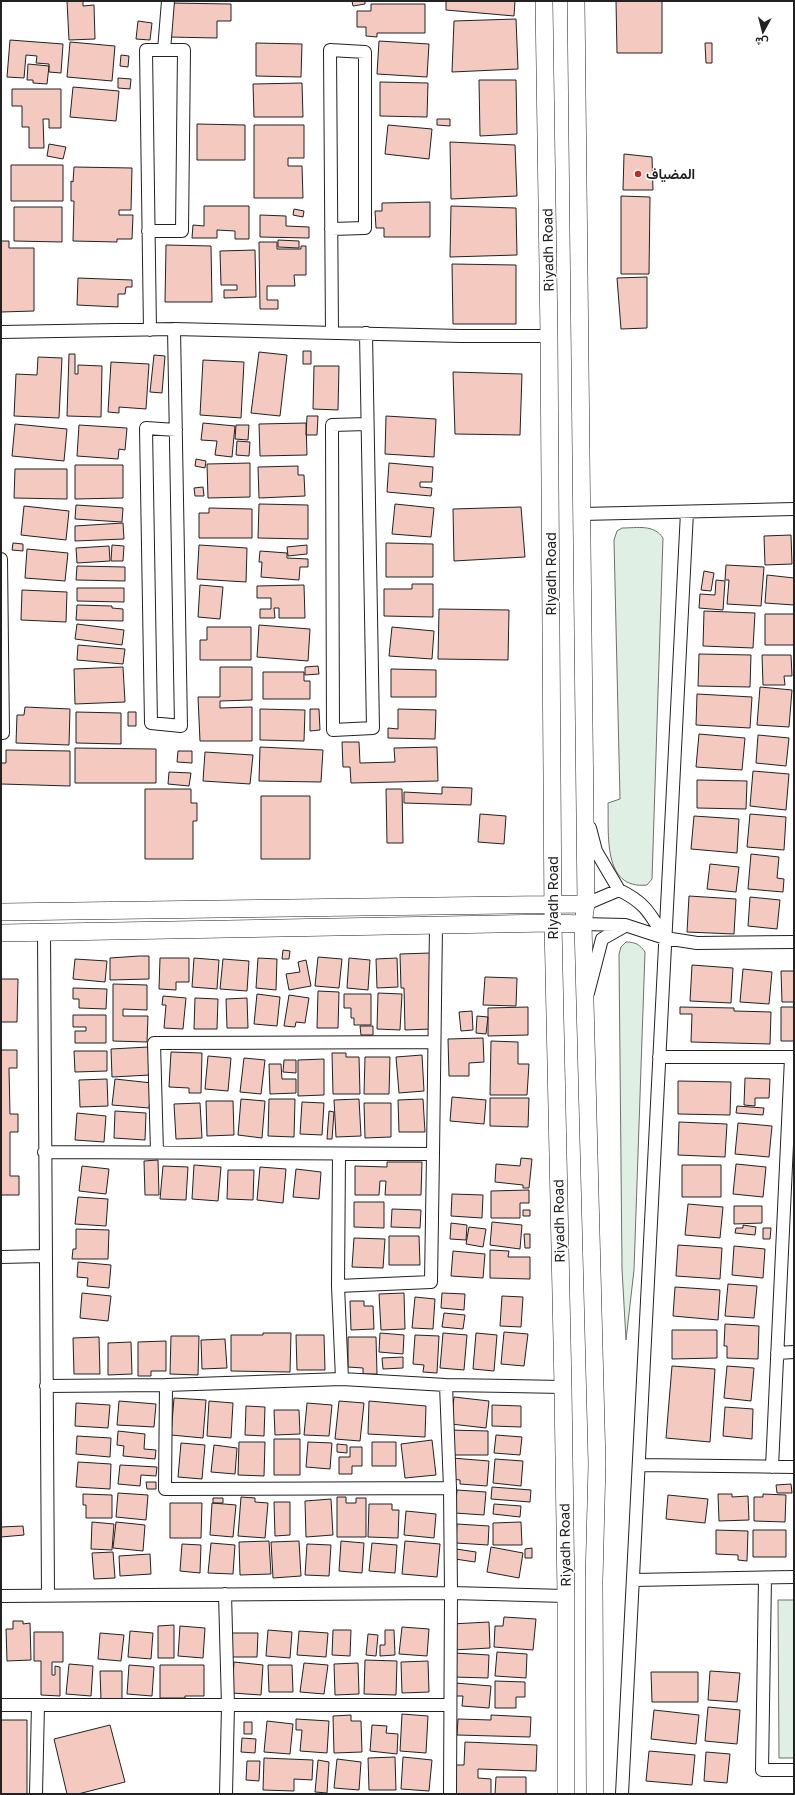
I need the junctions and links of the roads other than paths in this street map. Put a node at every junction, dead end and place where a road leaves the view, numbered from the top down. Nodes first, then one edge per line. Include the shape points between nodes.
1 (168, 1) edge
2 (544, 1) edge
3 (576, 1) edge
4 (164, 50) junction
5 (331, 229) junction
6 (148, 231) junction
7 (174, 329) junction
8 (150, 330) junction
9 (1, 332) edge
10 (332, 333) junction
11 (366, 333) junction
12 (550, 336) junction
13 (367, 424) junction
14 (176, 430) junction
15 (794, 509) edge
16 (687, 512) junction
17 (582, 514) junction
18 (1, 559) edge
19 (1, 733) edge
20 (584, 811) junction
21 (619, 890) junction
22 (554, 903) junction
23 (586, 904) junction
24 (1, 912) edge
25 (553, 923) junction
26 (583, 924) junction
27 (625, 925) junction
28 (436, 926) junction
29 (658, 926) junction
30 (44, 932) junction
31 (646, 932) junction
32 (1, 933) edge
33 (666, 938) junction
34 (794, 942) edge
35 (586, 1002) junction
36 (434, 1042) junction
37 (659, 1057) junction
38 (793, 1058) edge
39 (44, 1152) junction
40 (157, 1152) junction
41 (339, 1154) junction
42 (433, 1154) junction
43 (790, 1162) edge
44 (44, 1256) junction
45 (1, 1257) edge
46 (338, 1286) junction
47 (777, 1352) junction
48 (794, 1352) edge
49 (342, 1379) junction
50 (446, 1385) junction
51 (46, 1386) junction
52 (166, 1386) junction
53 (563, 1387) junction
54 (639, 1465) junction
55 (772, 1467) junction
56 (794, 1467) edge
57 (450, 1488) junction
58 (794, 1577) edge
59 (765, 1578) junction
60 (633, 1580) junction
61 (451, 1593) junction
62 (225, 1594) junction
63 (48, 1595) junction
64 (1, 1596) edge
65 (566, 1596) junction
66 (1, 1705) edge
67 (38, 1705) junction
68 (450, 1705) junction
69 (228, 1706) junction
70 (794, 1770) edge
71 (36, 1794) edge
72 (226, 1794) edge
73 (450, 1794) edge
74 (566, 1794) edge
75 (595, 1794) edge
76 (622, 1794) edge

1 - 4 street
2 - 12 street, Riyadh Road
3 - 17 street
4 - 6 street via 146,50
4 - 6 street via 184,50 182,231
5 - 5 street via 330,50 365,52 365,228
5 - 10 street
6 - 8 street
7 - 8 street
7 - 10 street
7 - 14 street
8 - 9 street
10 - 11 street
11 - 12 street
11 - 13 street
12 - 22 street, Riyadh Road
13 - 13 street via 373,728 333,730 332,425
14 - 14 street via 181,703 181,726 151,723 146,428
15 - 16 street
16 - 17 street
16 - 33 street
17 - 20 street
18 - 19 street via 4,733
20 - 21 street via 596,851
20 - 23 street
21 - 23 street
21 - 29 street via 646,907
22 - 23 street
22 - 24 street
22 - 25 street, Riyadh Road
23 - 26 street
25 - 26 street
25 - 28 street
25 - 53 street, Riyadh Road
26 - 27 street
26 - 35 street
27 - 31 street
27 - 35 street via 602,939
28 - 30 street
28 - 36 street
29 - 31 street
29 - 33 street
30 - 32 street
30 - 39 street
31 - 33 street
33 - 34 street via 697,943
33 - 37 street
35 - 75 street via 597,1464 594,1581
36 - 40 street via 154,1043
36 - 42 street
37 - 38 street
37 - 54 street
38 - 43 street
39 - 40 street
39 - 44 street
40 - 41 street
41 - 42 street
41 - 46 street
42 - 46 street via 431,1282
43 - 47 street
44 - 45 street
44 - 51 street
46 - 49 street
47 - 48 street
47 - 55 street
49 - 50 street
49 - 52 street
50 - 53 street
50 - 57 street
51 - 52 street
51 - 63 street
52 - 57 street via 165,1489
53 - 65 street, Riyadh Road
54 - 55 street
54 - 60 street
55 - 56 street
57 - 61 street
58 - 59 street
59 - 60 street
59 - 70 street via 762,1770
60 - 76 street
61 - 62 street
61 - 65 street
61 - 68 street
62 - 63 street
62 - 69 street
63 - 64 street
65 - 74 street, Riyadh Road
66 - 67 street
67 - 69 street
67 - 71 street
68 - 69 street
68 - 73 street
69 - 72 street

